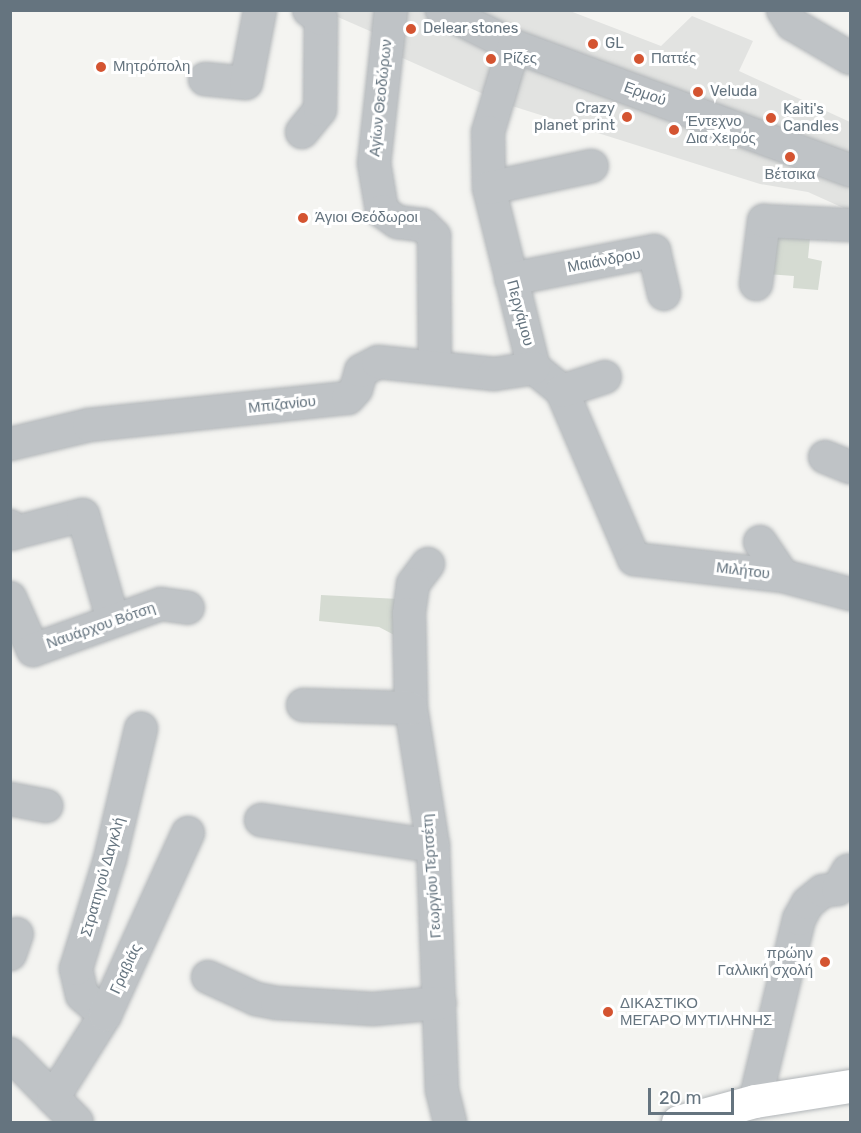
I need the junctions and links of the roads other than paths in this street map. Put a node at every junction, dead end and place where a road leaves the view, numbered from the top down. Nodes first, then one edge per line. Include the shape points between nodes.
1 (260, 10) edge
2 (391, 10) edge
3 (442, 10) edge
4 (783, 10) edge
5 (305, 12) edge
6 (514, 46) junction
7 (850, 58) edge
8 (205, 79) dead end
9 (302, 132) dead end
10 (592, 166) dead end
11 (850, 170) edge
12 (489, 188) junction
13 (850, 225) edge
14 (511, 279) junction
15 (756, 284) dead end
16 (664, 294) dead end
17 (435, 365) junction
18 (534, 368) junction
19 (605, 377) dead end
20 (562, 391) junction
21 (10, 444) edge
22 (10, 526) edge
23 (760, 542) dead end
24 (428, 564) dead end
25 (783, 576) junction
26 (850, 594) edge
27 (10, 598) edge
28 (188, 608) dead end
29 (113, 620) junction
30 (303, 705) dead end
31 (411, 708) junction
32 (141, 729) dead end
33 (10, 799) edge
34 (46, 806) dead end
35 (261, 820) dead end
36 (188, 833) dead end
37 (433, 846) junction
38 (848, 871) dead end
39 (208, 977) dead end
40 (440, 1003) junction
41 (105, 1015) junction
42 (10, 1054) edge
43 (850, 1086) edge
44 (755, 1101) junction
45 (69, 1115) edge
46 (450, 1122) edge
47 (678, 1122) edge

1 - 8 street via 246,83
2 - 17 street, Αγίων Θεοδώρων via 374,163 382,211 397,222 423,225 434,236
3 - 6 street, Ερμού
4 - 7 street via 792,24
5 - 9 street via 321,19 320,110
6 - 11 street, Ερμού
6 - 12 street, Περγάμου via 489,132
10 - 12 street
12 - 14 street, Περγάμου
13 - 15 street via 764,221
14 - 16 street, Μαιάνδρου via 654,251
14 - 18 street, Περγάμου
17 - 18 street, Μπιζανίου via 494,374
17 - 21 street, Μπιζανίου via 369,364 361,371 356,389 348,398 89,425
18 - 20 street
19 - 20 street
20 - 25 street, Μιλήτου via 634,559
22 - 29 street via 13,533 83,515
23 - 25 street
24 - 31 street, Γεωργίου Τερτσέτη via 413,584
25 - 26 street, Μιλήτου
27 - 29 street, Ναυάρχου Βότση via 33,650
28 - 29 street, Ναυάρχου Βότση via 161,604
30 - 31 street
31 - 37 street, Γεωργίου Τερτσέτη
32 - 41 street, Στρατηγού Δαγκλή via 110,859 76,969 82,995
33 - 34 street
35 - 37 street
36 - 41 street, Γραβιάς
37 - 40 street, Γεωργίου Τερτσέτη
38 - 44 street via 838,889 823,891 808,903 799,919
39 - 40 street via 256,999 277,1003 373,1009
40 - 46 street, Γεωργίου Τερτσέτη via 442,1090
41 - 45 street, Γραβιάς
42 - 45 street
43 - 44 main road
44 - 47 main road

